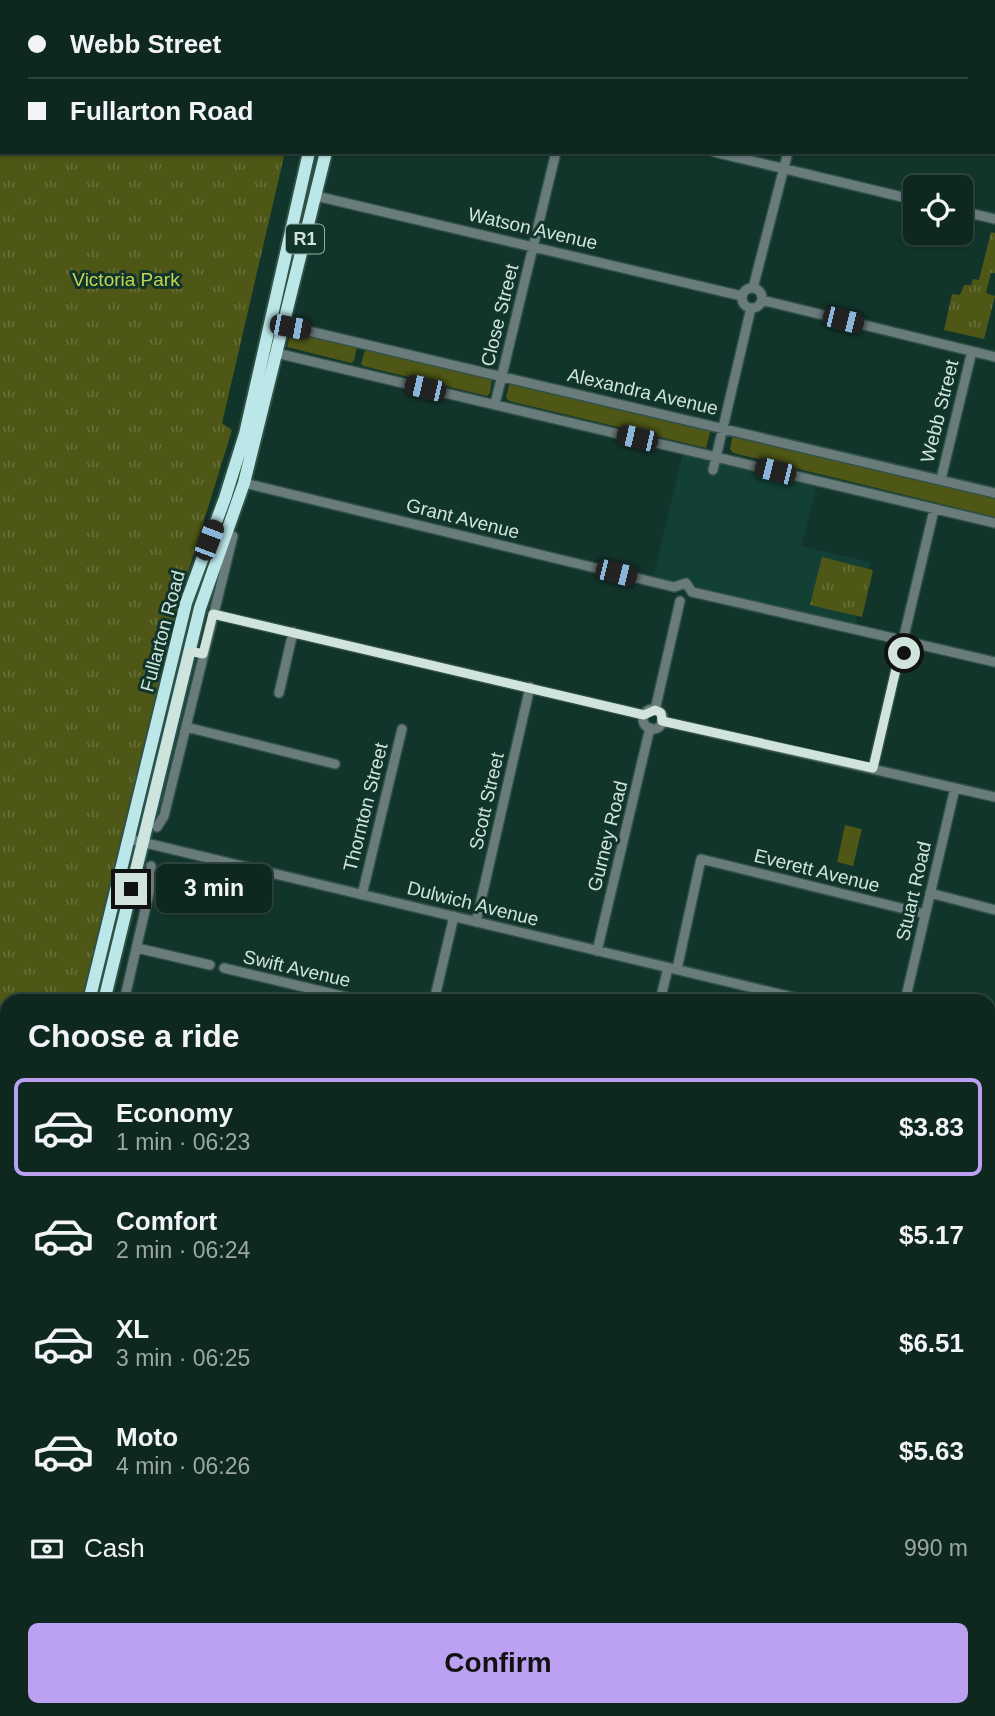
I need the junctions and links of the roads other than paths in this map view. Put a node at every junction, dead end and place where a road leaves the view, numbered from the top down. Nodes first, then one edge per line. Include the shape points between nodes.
1 (308, 154) edge
2 (326, 154) edge
3 (556, 154) edge
4 (722, 154) edge
5 (788, 154) edge
6 (784, 169) junction
7 (299, 192) junction
8 (316, 196) junction
9 (903, 197) edge
10 (973, 214) edge
11 (995, 219) edge
12 (534, 245) junction
13 (753, 288) junction
14 (742, 296) junction
15 (762, 300) junction
16 (751, 308) junction
17 (277, 326) junction
18 (972, 351) junction
19 (276, 353) junction
20 (995, 357) edge
21 (502, 376) junction
22 (495, 404) junction
23 (722, 428) junction
24 (716, 456) junction
25 (713, 470) dead end
26 (941, 479) junction
27 (237, 482) junction
28 (995, 493) edge
29 (934, 510) junction
30 (995, 523) edge
31 (233, 536) dead end
32 (674, 587) junction
33 (692, 592) junction
34 (680, 601) junction
35 (213, 614) junction
36 (293, 632) junction
37 (905, 632) junction
38 (893, 638) junction
39 (914, 643) junction
40 (175, 648) junction
41 (190, 651) junction
42 (900, 652) junction
43 (203, 654) junction
44 (995, 662) edge
45 (530, 687) junction
46 (279, 693) dead end
47 (655, 710) junction
48 (644, 715) junction
49 (662, 721) junction
50 (186, 727) junction
51 (402, 729) dead end
52 (650, 729) junction
53 (335, 764) dead end
54 (873, 768) junction
55 (955, 788) junction
56 (995, 797) edge
57 (157, 827) dead end
58 (136, 840) junction
59 (152, 866) dead end
60 (930, 893) junction
61 (362, 894) junction
62 (995, 910) edge
63 (925, 914) junction
64 (454, 916) junction
65 (476, 922) junction
66 (137, 948) junction
67 (597, 951) junction
68 (210, 965) dead end
69 (224, 968) dead end
70 (672, 969) junction
71 (91, 994) edge
72 (105, 994) edge
73 (125, 994) edge
74 (334, 994) edge
75 (435, 994) edge
76 (663, 994) edge
77 (768, 994) edge
78 (907, 994) edge

1 - 7 highway, Fullarton Road / R1
2 - 8 highway, Fullarton Road / R1
3 - 12 street, Close Street
4 - 6 street
5 - 6 street
6 - 9 street
6 - 13 street
7 - 8 highway
7 - 17 highway, Fullarton Road / R1
8 - 12 street, Watson Avenue
8 - 17 highway, Fullarton Road / R1
10 - 11 street
12 - 14 street, Watson Avenue
12 - 21 street, Close Street
13 - 14 street
13 - 15 street
14 - 16 street
15 - 16 street
15 - 18 street
16 - 23 street
17 - 19 highway, Fullarton Road / R1
17 - 21 street, Alexandra Avenue
17 - 27 highway, Fullarton Road / R1
18 - 20 street
18 - 26 street, Webb Street
19 - 22 street
19 - 27 highway, Fullarton Road / R1
21 - 22 street, Close Street
21 - 23 street, Alexandra Avenue
22 - 24 street
23 - 24 street
23 - 26 street, Alexandra Avenue
24 - 25 street
24 - 29 street
26 - 28 street, Alexandra Avenue
27 - 32 street, Grant Avenue
27 - 40 highway, Fullarton Road / R1 via 186,603
27 - 41 highway, Fullarton Road / R1
29 - 30 street
29 - 37 street
31 - 35 street
32 - 33 street via 686,583
32 - 34 street via 673,594
33 - 34 street
33 - 38 street
34 - 47 street
35 - 36 street
35 - 43 street
36 - 45 street
36 - 46 street
37 - 38 street
37 - 39 street
38 - 42 street via 892,645
39 - 42 street via 908,652
39 - 44 street
40 - 41 highway
40 - 58 highway, Fullarton Road / R1
41 - 43 street, Fullarton Road
41 - 58 highway, Fullarton Road / R1
42 - 54 street
43 - 50 street
45 - 48 street
45 - 65 street, Scott Street
47 - 48 street
47 - 49 street
48 - 52 street
49 - 52 street
49 - 54 street
50 - 53 street
50 - 57 street via 164,816
51 - 61 street, Thornton Street
52 - 67 street, Gurney Road
54 - 55 street
55 - 56 street
55 - 60 street, Stuart Road
58 - 61 street, Dulwich Avenue
58 - 71 highway, Fullarton Road / R1
58 - 72 highway, Fullarton Road / R1
59 - 66 street
60 - 62 street
60 - 63 street, Stuart Road
61 - 64 street, Dulwich Avenue
63 - 70 street, Everett Avenue via 701,859
63 - 78 street, Stuart Road
64 - 65 street, Dulwich Avenue
64 - 75 street
65 - 67 street, Dulwich Avenue
66 - 68 street
66 - 73 street
67 - 70 street, Dulwich Avenue
69 - 74 street, Swift Avenue
70 - 76 street
70 - 77 street, Dulwich Avenue

